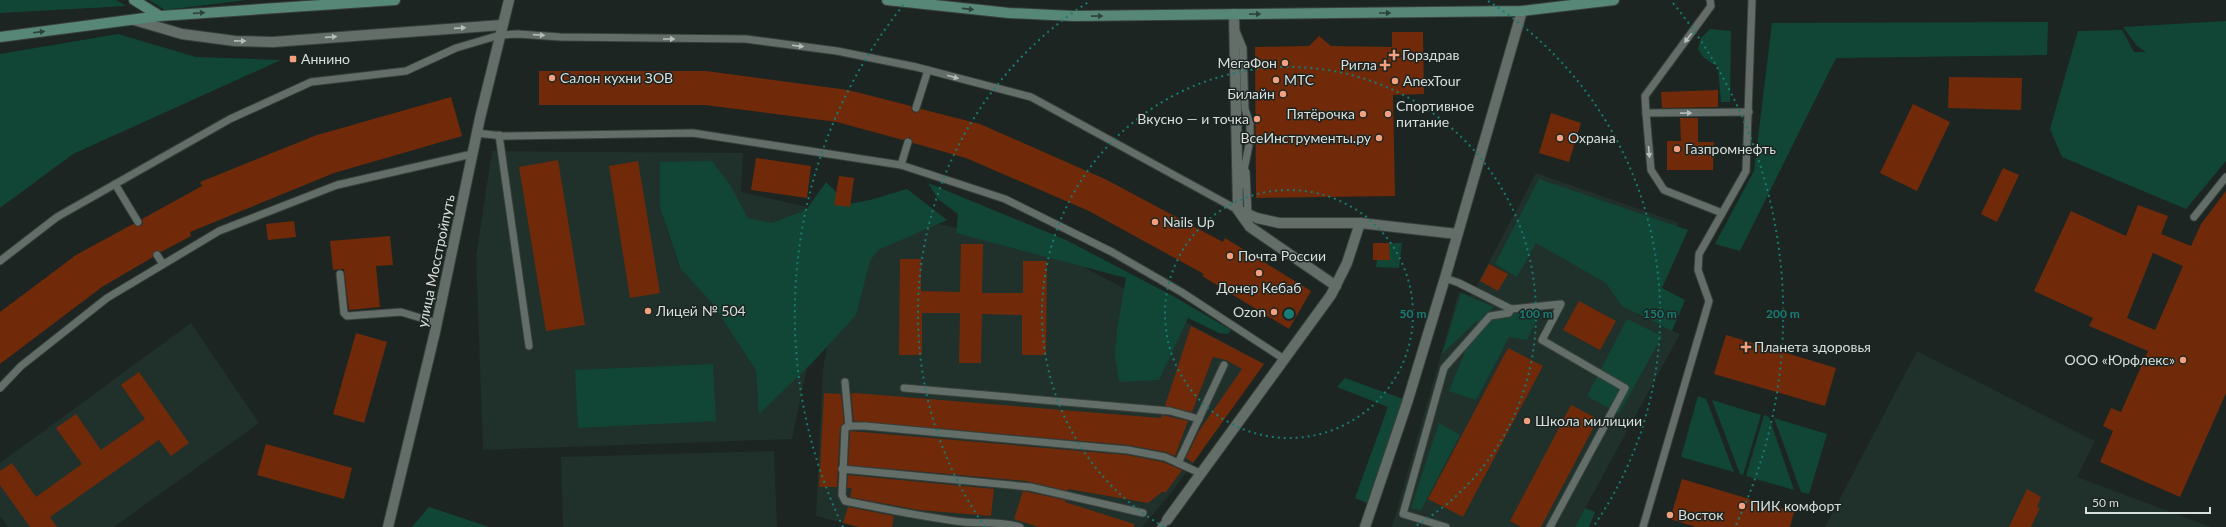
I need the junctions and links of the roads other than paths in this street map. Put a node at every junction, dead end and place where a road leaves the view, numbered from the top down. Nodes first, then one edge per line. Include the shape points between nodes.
1 (134, 0) edge
2 (395, 0) edge
3 (508, 0) edge
4 (887, 0) edge
5 (1614, 0) edge
6 (1710, 0) edge
7 (1752, 0) edge
8 (1522, 12) junction
9 (1234, 14) junction
10 (160, 16) junction
11 (134, 20) junction
12 (502, 25) junction
13 (1235, 29) junction
14 (500, 35) junction
15 (0, 37) edge
16 (928, 70) junction
17 (916, 108) dead end
18 (1750, 112) junction
19 (1646, 113) junction
20 (476, 133) junction
21 (499, 135) junction
22 (908, 142) dead end
23 (472, 154) junction
24 (1246, 162) junction
25 (901, 165) junction
26 (2226, 177) edge
27 (115, 184) junction
28 (1238, 210) junction
29 (1722, 213) junction
30 (1248, 214) junction
31 (2194, 217) dead end
32 (138, 222) dead end
33 (1360, 224) junction
34 (1250, 227) junction
35 (1457, 234) junction
36 (157, 255) dead end
37 (0, 261) edge
38 (163, 264) junction
39 (340, 274) dead end
40 (1445, 278) junction
41 (1336, 286) junction
42 (1511, 309) junction
43 (437, 323) junction
44 (529, 346) dead end
45 (1284, 359) junction
46 (1224, 365) dead end
47 (845, 382) dead end
48 (0, 388) edge
49 (904, 388) dead end
50 (1199, 419) junction
51 (848, 426) junction
52 (1178, 462) junction
53 (842, 469) junction
54 (1202, 474) junction
55 (1143, 513) dead end
56 (1164, 524) edge
57 (388, 527) edge
58 (1020, 527) edge
59 (1365, 527) edge
60 (1446, 527) edge
61 (1550, 527) edge
62 (1643, 527) edge

1 - 10 main road
10 -> 2 main road
3 - 12 street, улица Мосстройпуть
4 -> 9 main road via 1009,13 1073,16
5 - 8 main road
6 -> 19 lane via 1712,6 1645,96
7 - 18 lane
9 -> 8 main road
8 - 35 street
9 - 13 street
10 - 11 main road
11 -> 12 street via 182,34 235,42 273,42
15 -> 11 main road
12 - 14 street, улица Мосстройпуть
13 - 24 lane via 1243,48 1245,109 1250,124
13 - 28 street
14 -> 16 lane via 746,40 837,51
14 - 20 street, улица Мосстройпуть
14 - 27 lane via 456,48 406,70 311,82 230,119
16 - 17 lane
16 -> 28 lane via 1031,97
19 -> 18 lane
18 - 29 lane via 1746,170
19 -> 29 lane via 1651,170 1664,190
20 - 21 lane
20 - 23 street, улица Мосстройпуть
21 - 25 lane via 693,133
21 - 44 lane
22 - 25 lane
23 - 38 lane via 338,185 219,231
23 - 43 street, улица Мосстройпуть
24 - 28 lane
24 - 30 lane
25 - 45 lane via 1005,199 1112,252 1183,293
26 - 31 lane
27 - 32 lane
27 - 37 lane via 57,217
28 - 30 street
28 - 34 street
29 - 62 lane via 1698,259 1698,270 1709,301
30 - 33 street via 1279,223
30 - 34 street
33 - 35 street
33 - 41 street
34 - 41 street
35 - 40 street
36 - 38 lane
38 - 48 lane via 108,298 21,366
39 - 43 lane via 344,313 347,316 401,312
40 - 42 lane
40 - 59 street via 1407,403
41 - 45 street
42 - 60 lane via 1509,313 1490,316 1444,368 1403,514
42 - 61 lane via 1561,304 1542,340 1625,388
43 - 57 street, улица Мосстройпуть
45 - 54 street
46 - 50 lane
47 - 51 lane
49 - 50 lane via 1170,411
50 - 52 lane
51 - 52 lane via 1128,450
51 - 53 lane via 843,435
52 - 54 lane
53 - 55 lane via 1030,486
53 - 58 lane via 842,495 845,501 919,517 979,524 1011,524
54 - 56 street

